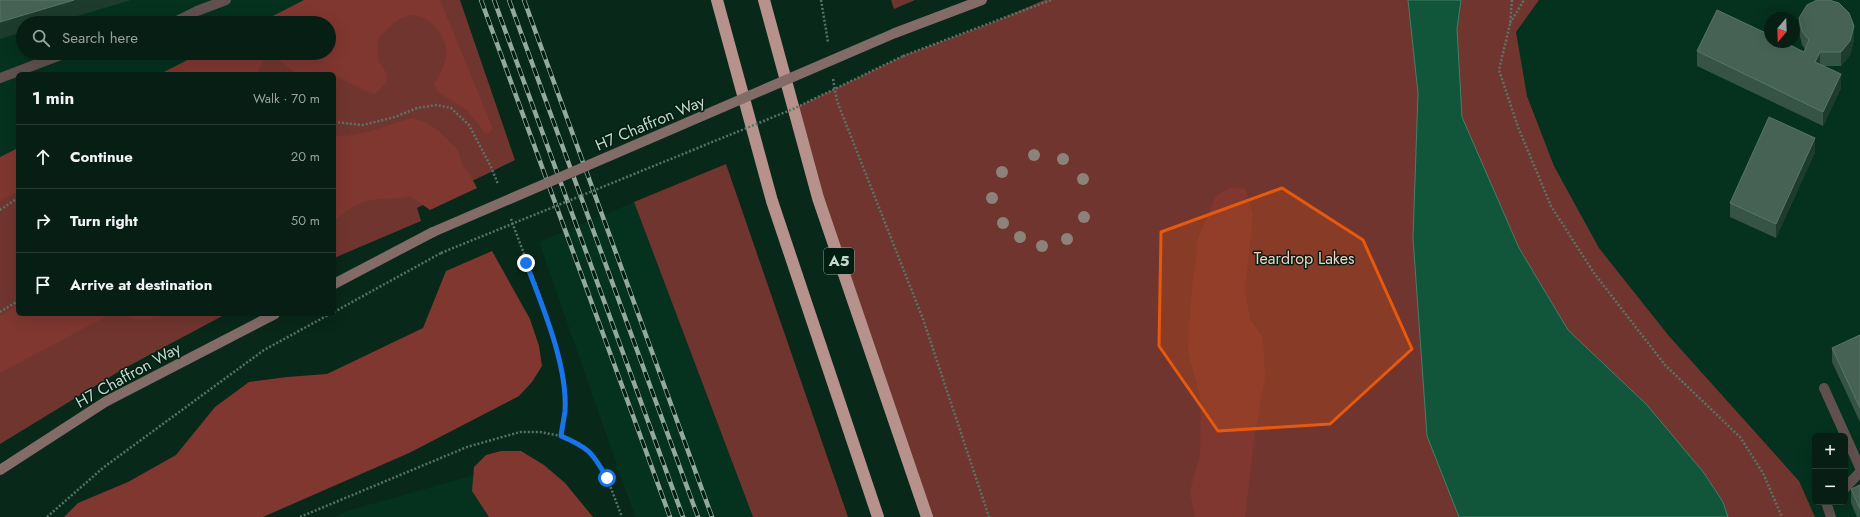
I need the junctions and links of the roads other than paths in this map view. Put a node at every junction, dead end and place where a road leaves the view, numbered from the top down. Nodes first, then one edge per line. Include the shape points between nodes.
1 (226, 0) edge
2 (717, 0) edge
3 (764, 0) edge
4 (982, 0) edge
5 (187, 16) edge
6 (48, 60) edge
7 (0, 78) edge
8 (336, 283) edge
9 (271, 316) edge
10 (1824, 388) dead end
11 (1860, 468) edge
12 (0, 470) edge
13 (1860, 472) edge
14 (1848, 485) edge
15 (1827, 505) edge
16 (878, 517) edge
17 (927, 517) edge
18 (1831, 517) edge

1 - 5 lane
2 - 16 highway via 772,200
3 - 17 highway, A5 via 818,198
4 - 8 street, H7 Chaffron Way, bridge via 895,33 433,232
6 - 7 lane
9 - 12 street, H7 Chaffron Way via 105,402
10 - 11 lane
13 - 14 lane
15 - 18 lane

